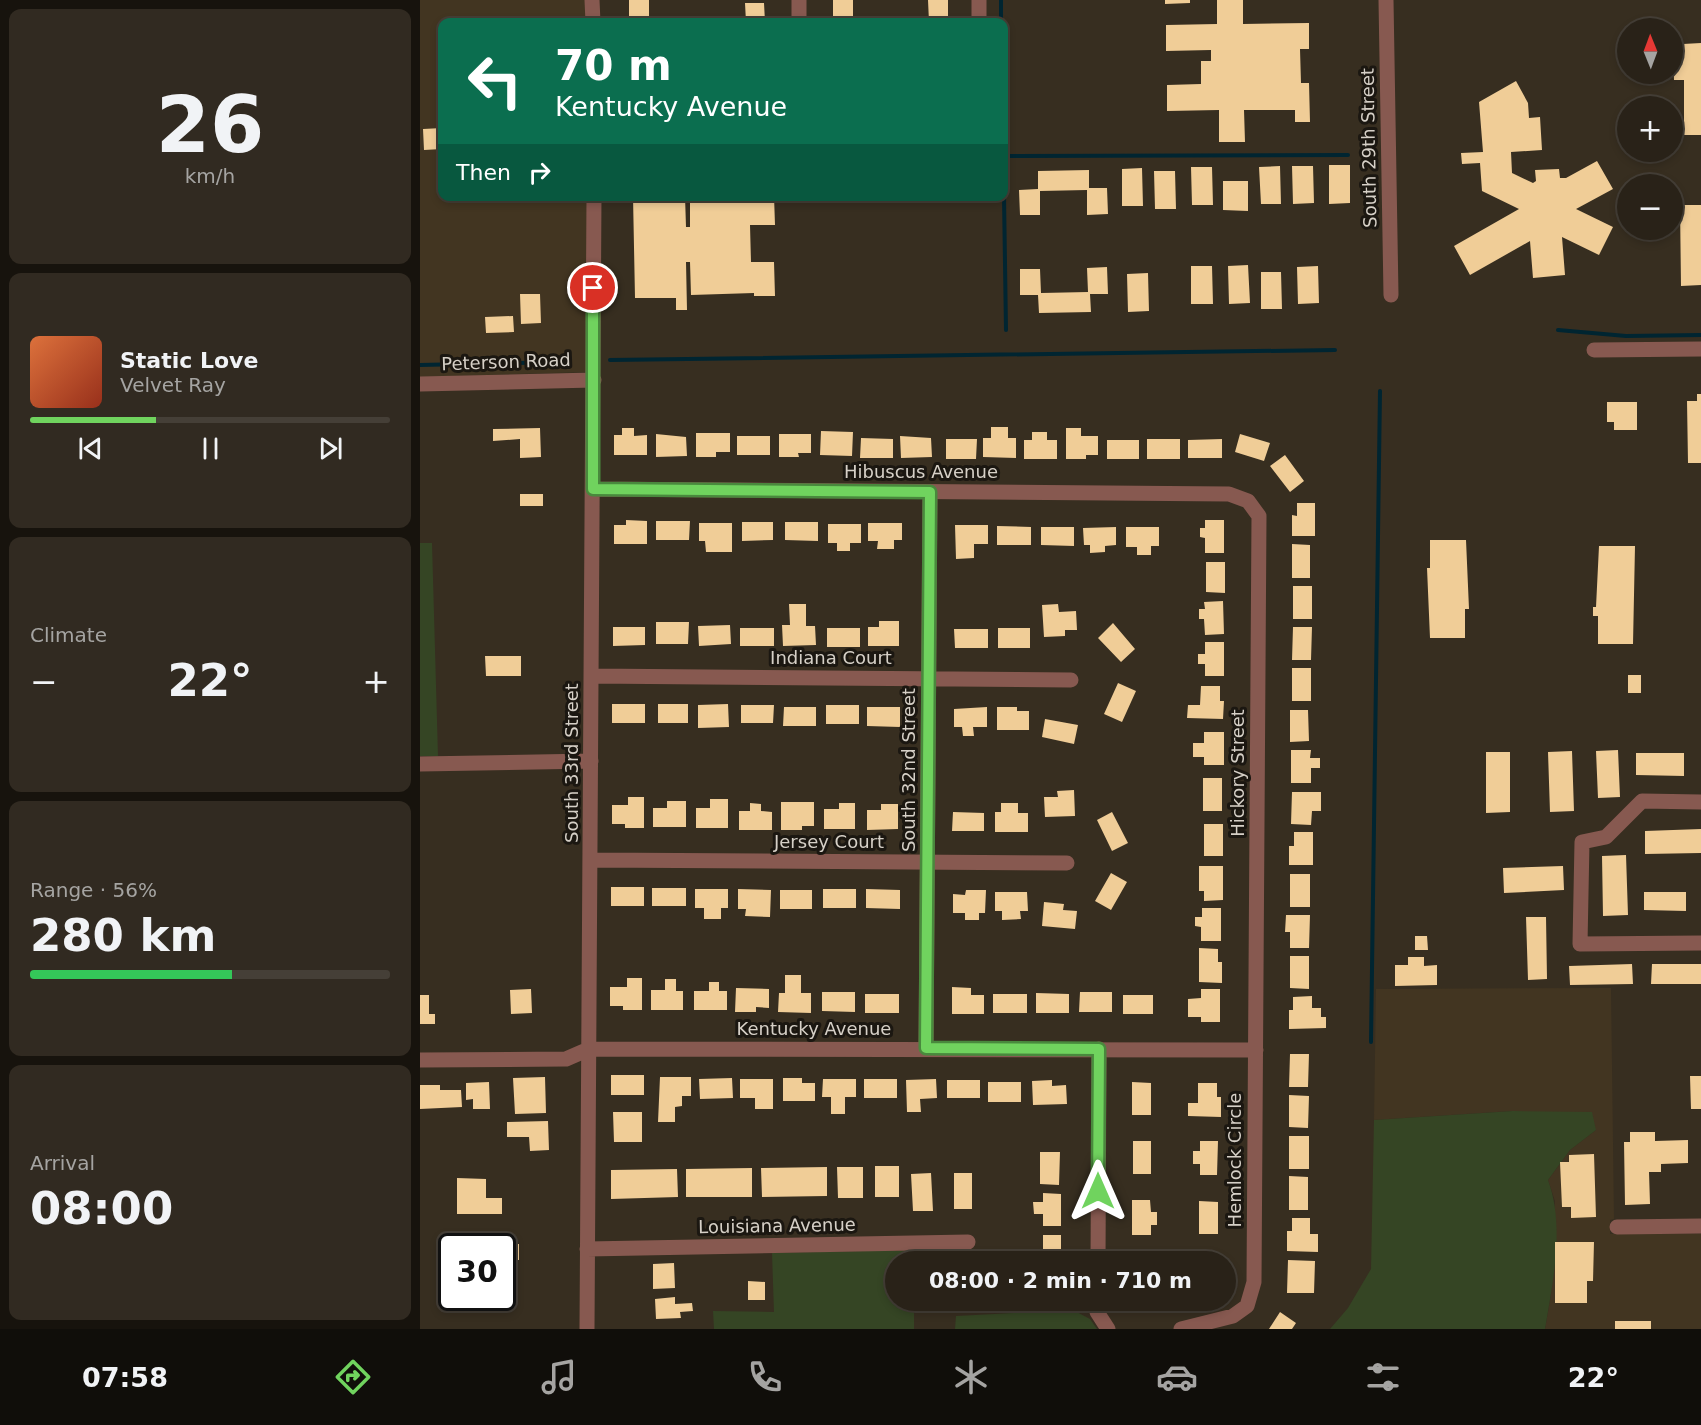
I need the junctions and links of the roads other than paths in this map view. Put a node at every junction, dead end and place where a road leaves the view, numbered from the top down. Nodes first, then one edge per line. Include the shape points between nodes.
1 (592, 0) edge
2 (799, 0) edge
3 (979, 0) edge
4 (1386, 0) edge
5 (593, 18) edge
6 (799, 18) edge
7 (979, 18) edge
8 (594, 201) edge
9 (1391, 295) dead end
10 (1701, 349) edge
11 (1594, 350) dead end
12 (594, 380) junction
13 (420, 384) edge
14 (593, 489) junction
15 (930, 492) junction
16 (1248, 501) joint
17 (592, 676) junction
18 (930, 678) junction
19 (1071, 680) dead end
20 (591, 761) junction
21 (420, 764) edge
22 (1701, 802) edge
23 (591, 860) junction
24 (928, 862) junction
25 (1067, 863) dead end
26 (1701, 943) edge
27 (926, 1048) junction
28 (590, 1049) junction
29 (1099, 1049) junction
30 (1256, 1050) junction
31 (420, 1060) edge
32 (1701, 1226) edge
33 (1617, 1227) dead end
34 (968, 1242) dead end
35 (587, 1249) junction
36 (1098, 1251) edge
37 (1097, 1311) edge
38 (586, 1329) edge
39 (1108, 1329) edge
40 (1181, 1329) edge

1 - 5 street
2 - 6 street
3 - 7 street
4 - 9 street, South 29th Street
8 - 12 street, South 33rd Street
10 - 11 street
12 - 13 street, Peterson Road
12 - 14 street, South 33rd Street
14 - 15 street, Hibuscus Avenue
14 - 17 street, South 33rd Street
15 - 16 street, Hibuscus Avenue via 1229,494
15 - 18 street, South 32nd Street
16 - 30 street, Hickory Street via 1259,516
17 - 18 street, Indiana Court
17 - 20 street, South 33rd Street
18 - 19 street, Indiana Court
18 - 24 street, South 32nd Street
20 - 21 street
20 - 23 street, South 33rd Street
22 - 26 street via 1642,801 1606,837 1582,842 1578,920 1580,944
23 - 24 street, Jersey Court
23 - 28 street, South 33rd Street
24 - 25 street, Jersey Court
24 - 27 street, South 32nd Street
27 - 28 street, Kentucky Avenue
27 - 29 street, Kentucky Avenue
28 - 31 street, Kentucky Avenue via 566,1059
28 - 35 street, South 33rd Street
29 - 30 street, Kentucky Avenue
29 - 36 street
30 - 40 street, Hemlock Circle via 1254,1282 1247,1306 1233,1316
32 - 33 street
34 - 35 street, Louisiana Avenue
35 - 38 street, South 33rd Street
37 - 39 street

